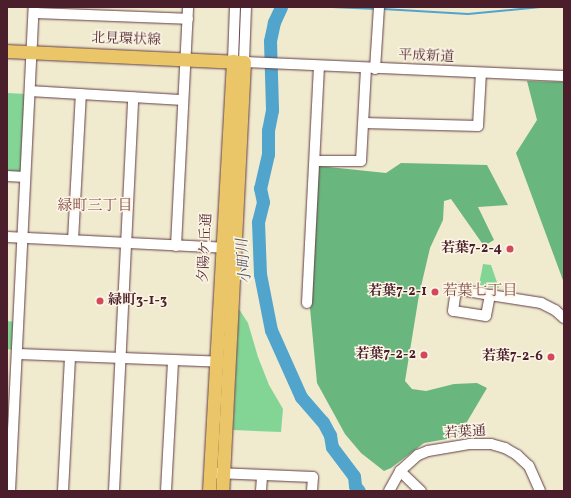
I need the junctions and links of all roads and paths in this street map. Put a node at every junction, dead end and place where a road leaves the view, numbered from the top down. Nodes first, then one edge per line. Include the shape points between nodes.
1 (188, 7) edge
2 (235, 7) edge
3 (246, 7) edge
4 (34, 10) edge
5 (84, 11) edge
6 (138, 12) edge
7 (379, 12) edge
8 (188, 19) junction
9 (7, 51) edge
10 (32, 52) junction
11 (186, 59) junction
12 (244, 62) junction
13 (319, 66) junction
14 (371, 69) junction
15 (481, 73) junction
16 (564, 76) edge
17 (30, 91) junction
18 (81, 94) junction
19 (133, 97) junction
20 (183, 100) junction
21 (364, 123) junction
22 (315, 161) junction
23 (7, 176) edge
24 (25, 177) junction
25 (7, 237) edge
26 (22, 238) junction
27 (73, 240) junction
28 (126, 243) junction
29 (176, 246) junction
30 (228, 248) junction
31 (490, 294) dead end
32 (307, 303) dead end
33 (564, 318) edge
34 (17, 354) junction
35 (70, 357) junction
36 (121, 359) junction
37 (173, 361) junction
38 (222, 362) junction
39 (400, 471) junction
40 (217, 473) junction
41 (262, 475) junction
42 (10, 491) edge
43 (63, 491) edge
44 (114, 491) edge
45 (166, 491) edge
46 (209, 491) edge
47 (222, 491) edge
48 (261, 491) edge
49 (312, 491) edge
50 (389, 491) edge
51 (421, 491) edge
52 (540, 491) edge

1 - 8 street
2 - 12 street, 夕陽ケ丘通
3 - 12 street, 夕陽ケ丘通
4 - 5 street
4 - 10 street
5 - 6 street
6 - 8 street
7 - 14 street
8 - 11 street
9 - 10 main road, 北見環状線
10 - 11 main road, 北見環状線
10 - 17 street
11 - 12 main road, 北見環状線
11 - 20 street
12 - 13 street, 平成新道
12 - 30 main road, 夕陽ケ丘通
13 - 14 street, 平成新道
13 - 22 street
14 - 15 street, 平成新道
14 - 21 street
15 - 16 street, 平成新道
15 - 21 street via 478,126
17 - 18 street
17 - 24 street
18 - 19 street
18 - 27 street
19 - 20 street
19 - 28 street
20 - 29 street
21 - 22 street via 361,161
22 - 32 street
23 - 24 street
24 - 26 street
25 - 26 street
26 - 27 street
26 - 34 street
27 - 28 street
28 - 29 street
28 - 36 street
29 - 30 street
30 - 38 main road, 夕陽ケ丘通
31 - 33 street via 541,303
34 - 35 street
34 - 42 street
35 - 36 street
35 - 43 street
36 - 37 street
36 - 44 street
37 - 38 street
37 - 45 street
38 - 40 main road, 夕陽ケ丘通
39 - 50 street, 若葉通
39 - 51 street
39 - 52 street, 若葉通 via 418,455 428,451 470,444 491,444 505,448 529,466
40 - 41 street
40 - 46 main road, 夕陽ケ丘通
40 - 47 main road, 夕陽ケ丘通
41 - 48 street
41 - 49 street via 313,478

